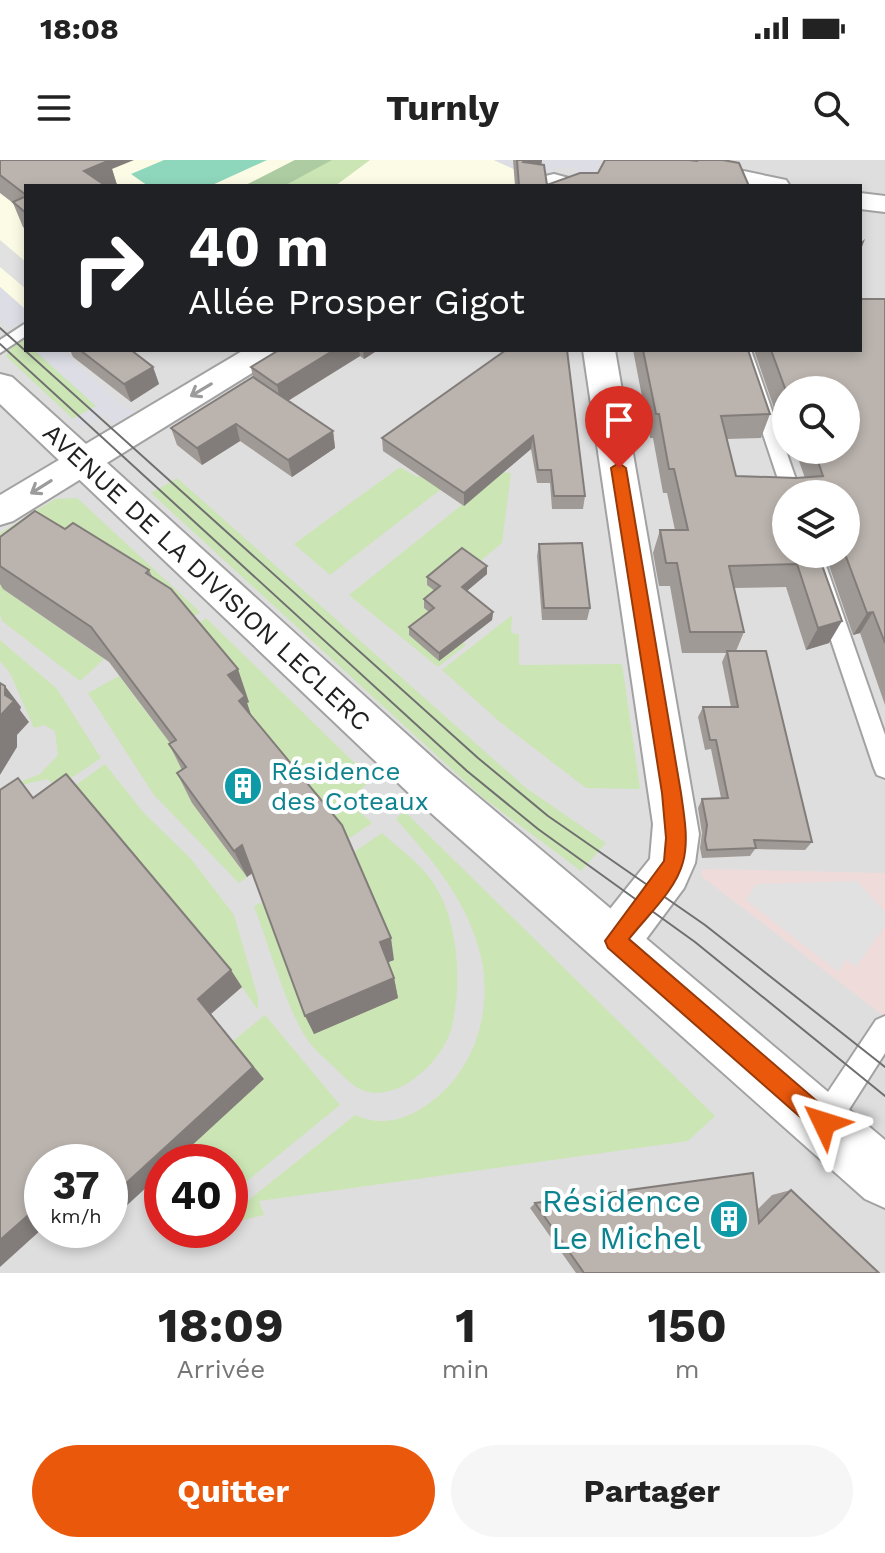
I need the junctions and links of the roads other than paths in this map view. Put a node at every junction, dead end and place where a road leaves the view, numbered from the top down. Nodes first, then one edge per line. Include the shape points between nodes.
1 (653, 160) edge
2 (767, 184) edge
3 (862, 201) edge
4 (885, 204) edge
5 (24, 329) edge
6 (24, 330) edge
7 (0, 336) edge
8 (0, 348) edge
9 (264, 352) edge
10 (599, 352) edge
11 (744, 352) edge
12 (0, 375) edge
13 (11, 395) edge
14 (82, 462) junction
15 (787, 480) edge
16 (0, 512) edge
17 (817, 568) edge
18 (885, 768) edge
19 (615, 941) junction
20 (885, 1029) edge
21 (824, 1123) junction
22 (885, 1179) edge

1 - 2 street
3 - 4 street
5 - 7 lane
6 - 8 lane
9 -> 14 street
10 - 19 street via 675,816 676,851 668,873
11 - 15 lane
12 - 13 lane via 21,396
13 - 14 street, AVENUE DE LA DIVISION LECLERC
14 -> 16 street
14 - 19 street, AVENUE DE LA DIVISION LECLERC via 440,792
17 - 18 lane
19 - 21 street, AVENUE DE LA DIVISION LECLERC
20 - 21 lane
21 - 22 street, AVENUE DE LA DIVISION LECLERC

